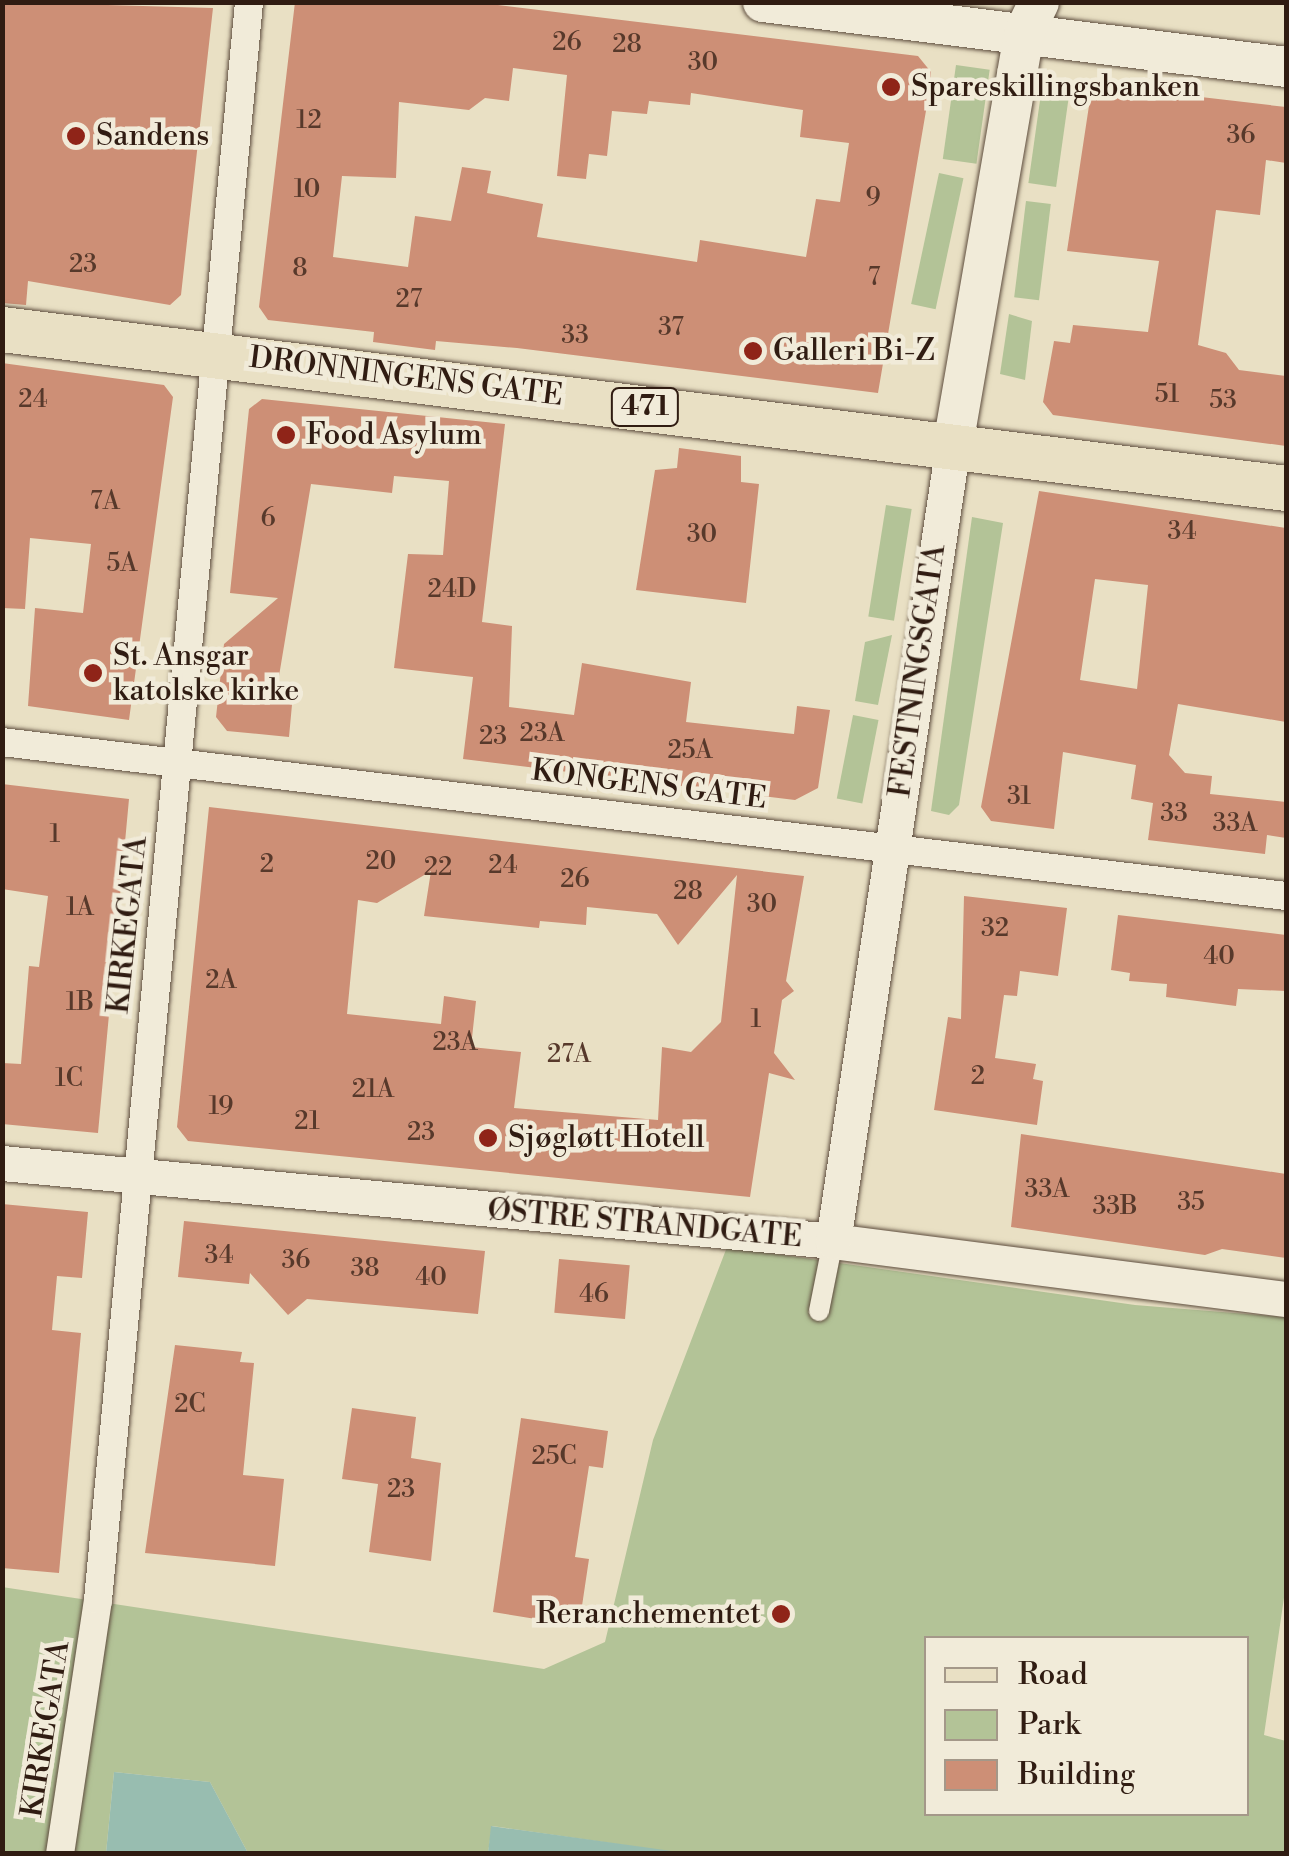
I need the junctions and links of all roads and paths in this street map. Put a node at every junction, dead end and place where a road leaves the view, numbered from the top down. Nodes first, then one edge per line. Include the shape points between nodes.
1 (249, 2) edge
2 (763, 2) edge
3 (1026, 13) edge
4 (1286, 67) edge
5 (2, 328) edge
6 (212, 353) junction
7 (952, 445) junction
8 (1286, 488) edge
9 (2, 742) edge
10 (178, 762) junction
11 (891, 847) junction
12 (1286, 896) edge
13 (2, 1163) edge
14 (134, 1175) junction
15 (833, 1241) junction
16 (1286, 1299) edge
17 (819, 1311) dead end
18 (60, 1854) edge

1 - 6 street, KIRKEGATA
2 - 3 main road
3 - 4 main road
3 - 7 main road, FESTNINGSGATA
5 - 6 main road, DRONNINGENS GATE / 471
6 - 7 main road, DRONNINGENS GATE / 471
6 - 10 street, KIRKEGATA
7 - 8 main road, DRONNINGENS GATE / 471
7 - 11 street, FESTNINGSGATA
9 - 10 street, KONGENS GATE
10 - 11 street, KONGENS GATE
10 - 14 street, KIRKEGATA
11 - 12 street, KONGENS GATE
11 - 15 street, FESTNINGSGATA
13 - 14 street, ØSTRE STRANDGATE
14 - 15 street, ØSTRE STRANDGATE
14 - 18 street, KIRKEGATA via 98,1600
15 - 16 street, ØSTRE STRANDGATE
15 - 17 street, FESTNINGSGATA

